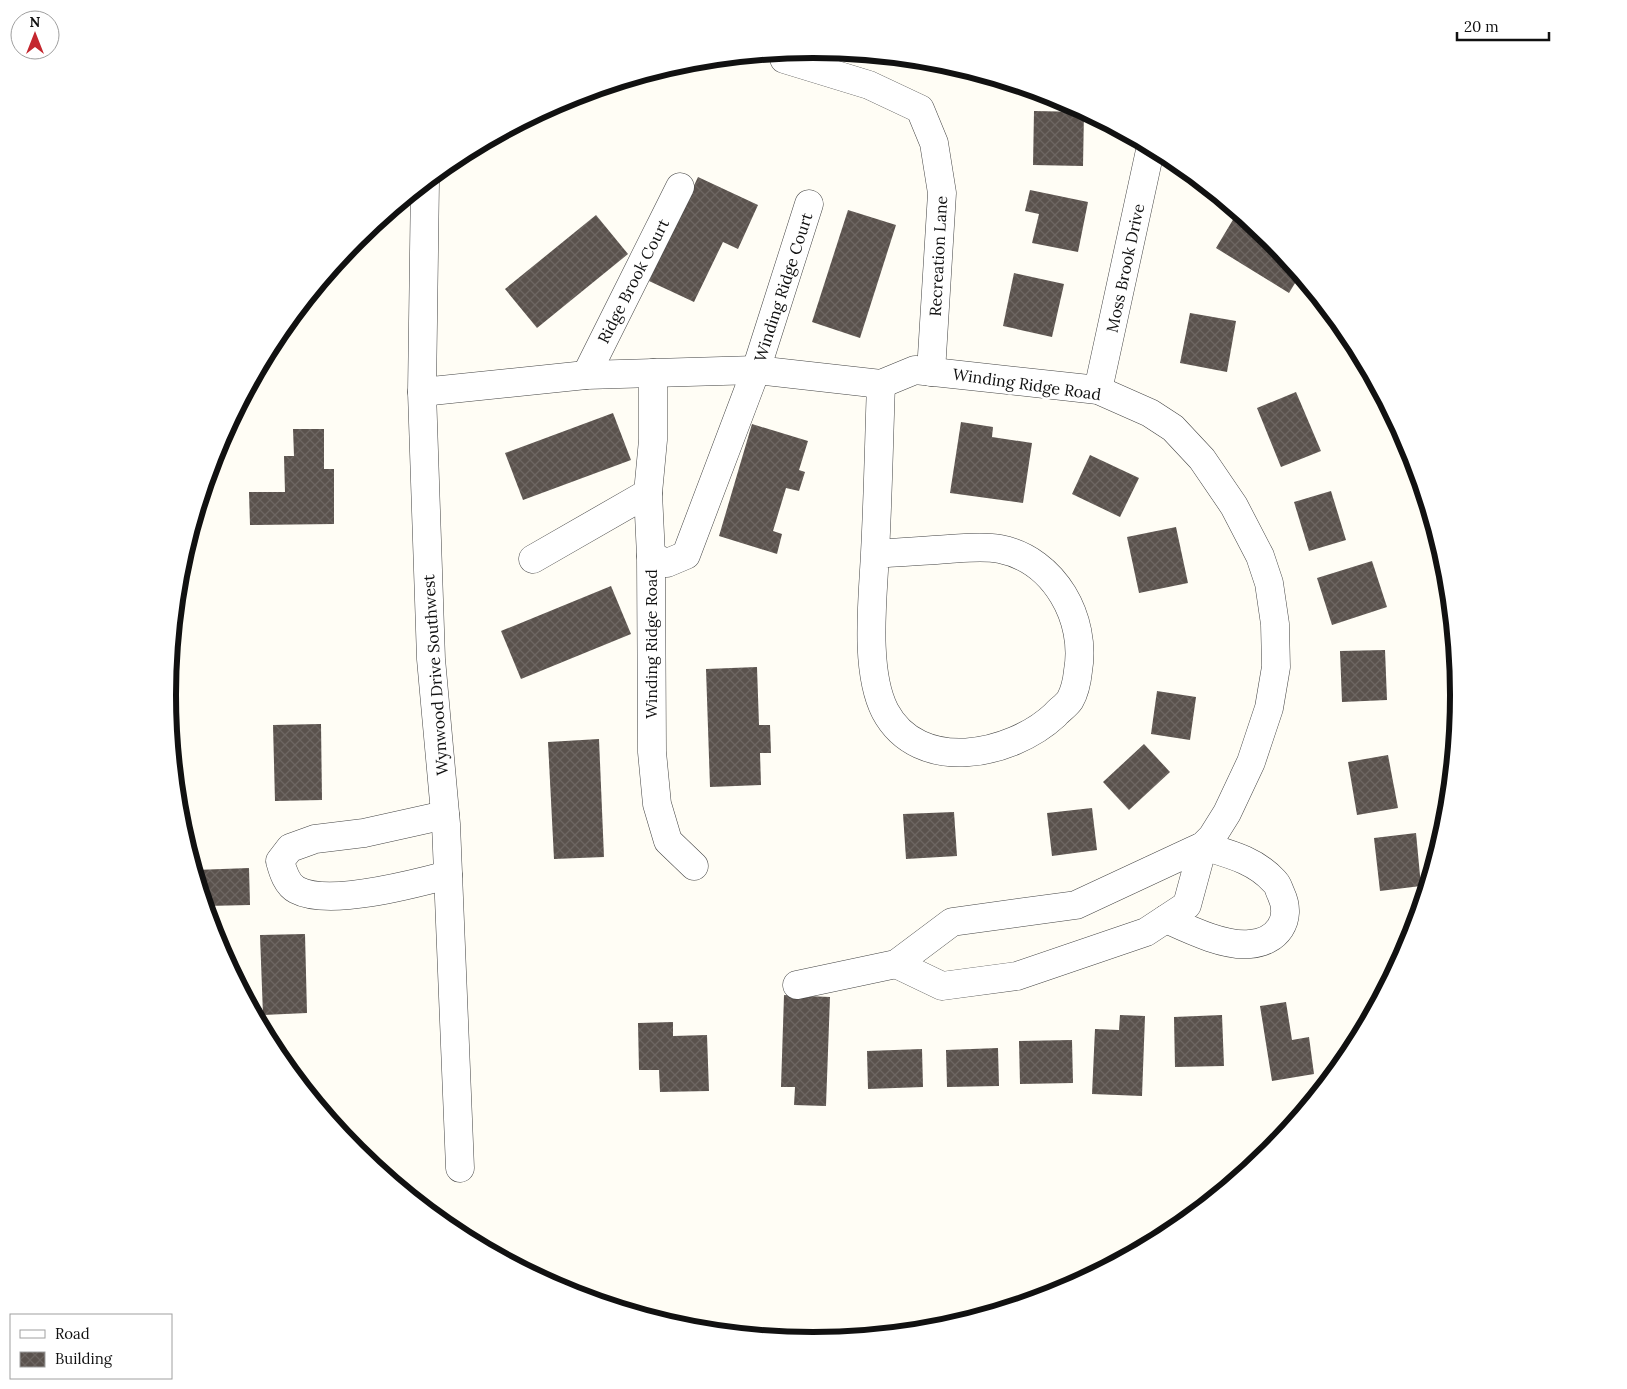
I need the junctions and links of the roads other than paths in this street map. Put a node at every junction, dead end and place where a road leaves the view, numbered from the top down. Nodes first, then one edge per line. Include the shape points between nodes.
1 (784, 59) dead end
2 (1149, 154) edge
3 (680, 187) dead end
4 (425, 190) edge
5 (809, 204) dead end
6 (756, 370) junction
7 (931, 372) junction
8 (652, 373) junction
9 (586, 375) junction
10 (882, 384) junction
11 (1098, 390) junction
12 (422, 392) junction
13 (648, 493) junction
14 (875, 554) junction
15 (651, 556) junction
16 (534, 559) dead end
17 (445, 816) junction
18 (1203, 846) junction
19 (694, 866) dead end
20 (448, 875) junction
21 (1166, 919) junction
22 (896, 964) junction
23 (797, 984) dead end
24 (460, 1168) dead end

1 - 7 street, Recreation Lane via 869,85 920,109 934,143 942,193
2 - 11 street, Moss Brook Drive
3 - 9 street, Ridge Brook Court
4 - 12 street, Wynwood Drive Southwest
5 - 6 street, Winding Ridge Court
6 - 8 street, Winding Ridge Road
6 - 10 street, Winding Ridge Road
6 - 15 street, Winding Ridge Road via 686,555 667,563
7 - 10 street, Winding Ridge Road via 915,370
7 - 11 street, Winding Ridge Road
8 - 9 street, Winding Ridge Road
8 - 13 street via 653,440
9 - 12 street, Winding Ridge Road
10 - 14 street
11 - 18 street, Winding Ridge Road via 1150,413 1173,428 1202,459 1234,506 1260,556 1269,583 1276,624 1276,667 1269,708 1251,762 1226,814
12 - 17 street, Wynwood Drive Southwest via 431,659
13 - 15 street
13 - 16 street
14 - 14 street via 872,600 875,672 885,710 904,734 921,744 944,751 986,751 1040,729 1069,701 1076,686 1081,656 1077,626 1071,606 1059,586 1040,569 1000,549 976,547
15 - 19 street, Winding Ridge Road via 652,752 657,804 668,840
17 - 20 street, Wynwood Drive Southwest
17 - 20 street via 315,840 290,848 280,862 284,877 296,890 318,896 366,893
18 - 21 street via 1187,905
18 - 21 street via 1245,858 1276,881 1286,904 1284,924 1270,940 1248,945 1204,936
18 - 22 street, Winding Ridge Road via 1076,905 952,922
20 - 24 street, Wynwood Drive Southwest
21 - 22 street via 1146,932 1017,976 942,986
22 - 23 street, Winding Ridge Road

